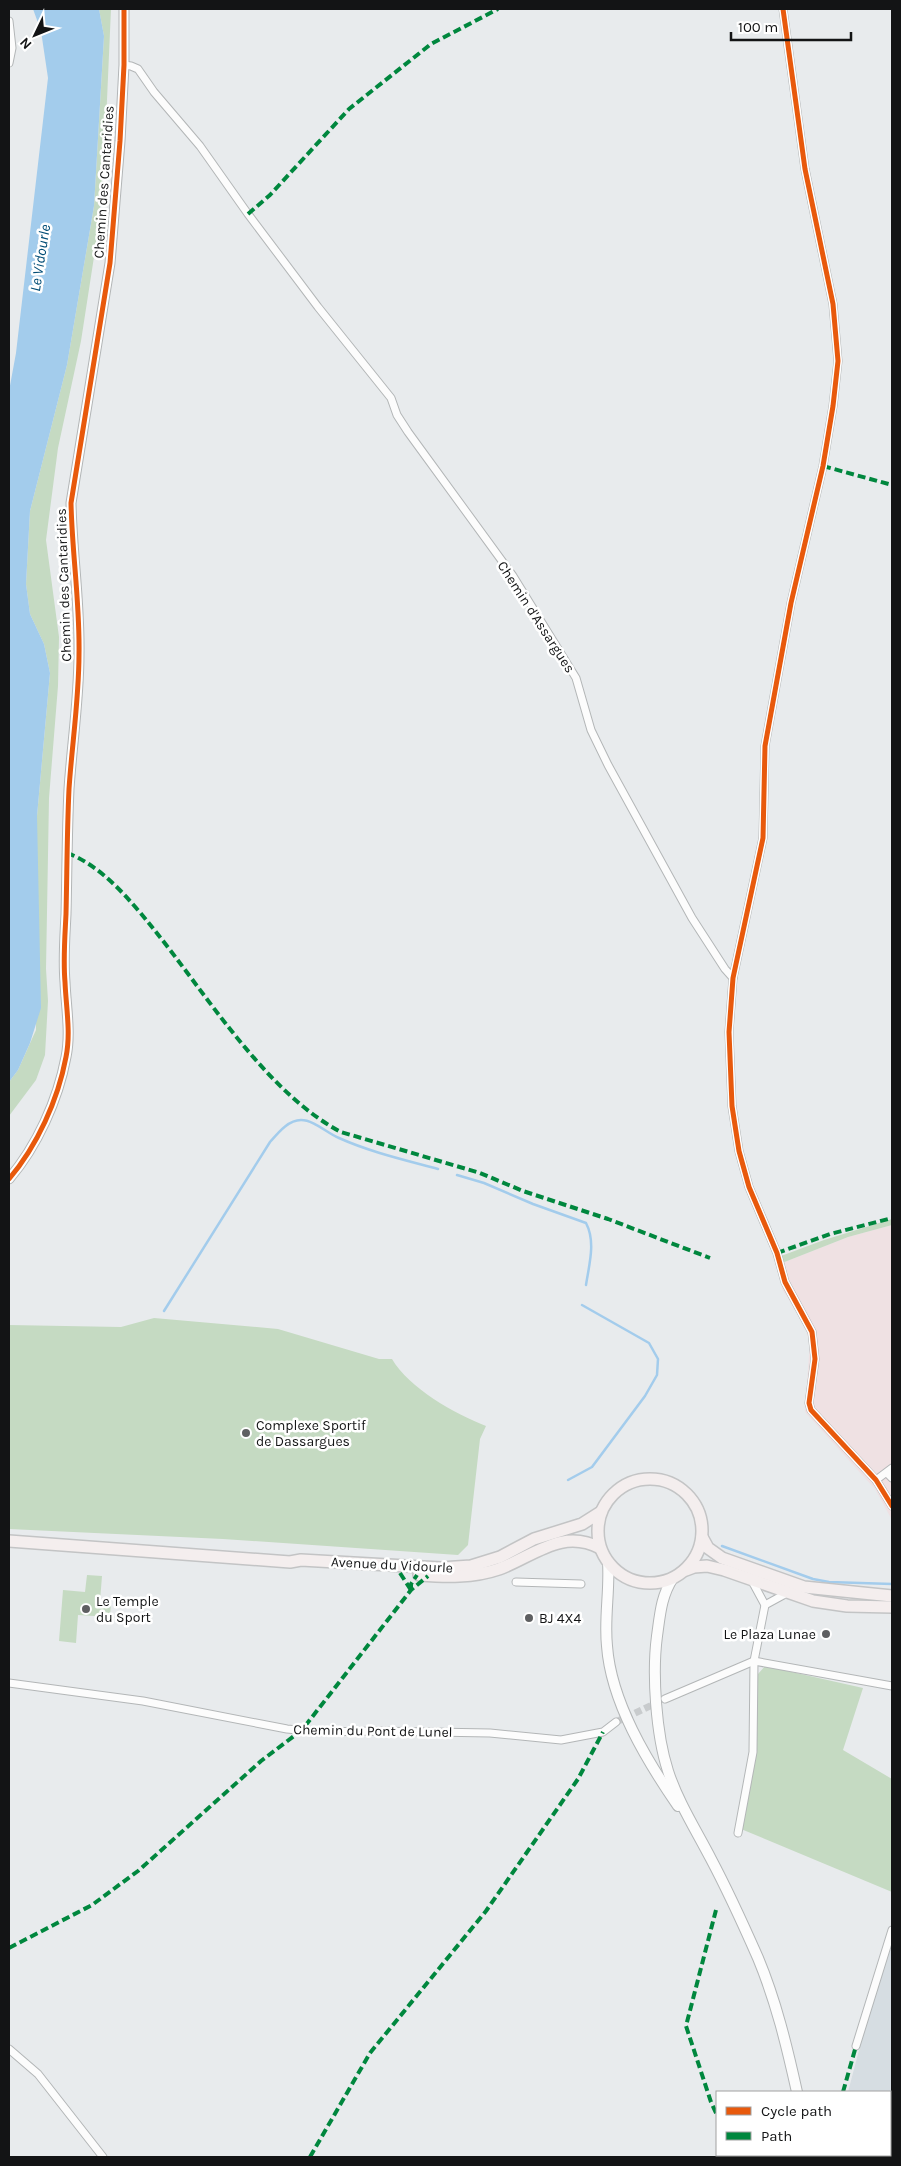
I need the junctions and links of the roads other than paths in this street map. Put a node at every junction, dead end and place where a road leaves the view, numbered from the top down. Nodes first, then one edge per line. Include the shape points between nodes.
1 (124, 9) edge
2 (783, 9) edge
3 (9, 21) edge
4 (9, 64) edge
5 (124, 65) junction
6 (733, 978) junction
7 (9, 1179) edge
8 (890, 1473) edge
9 (876, 1480) junction
10 (892, 1506) edge
11 (601, 1512) junction
12 (702, 1537) junction
13 (9, 1541) edge
14 (600, 1548) junction
15 (290, 1562) junction
16 (608, 1562) junction
17 (686, 1570) junction
18 (673, 1578) junction
19 (752, 1581) junction
20 (516, 1582) dead end
21 (581, 1584) dead end
22 (787, 1593) junction
23 (892, 1596) edge
24 (765, 1606) junction
25 (892, 1607) edge
26 (754, 1661) junction
27 (9, 1683) edge
28 (892, 1686) edge
29 (665, 1699) tunnel mouth
30 (616, 1722) tunnel mouth
31 (684, 1812) junction
32 (738, 1832) dead end
33 (892, 1930) edge
34 (856, 2046) dead end
35 (9, 2049) edge
36 (797, 2091) edge
37 (103, 2157) edge

1 - 5 street, Chemin des Cantaridies
2 - 6 street via 805,168 833,304 838,361 823,466 790,603 765,746 763,838
3 - 4 street via 12,48
5 - 6 street, Chemin d'Assargues via 138,69 200,146 318,307 391,398 408,432 513,576 576,678 592,730 692,918
5 - 7 street, Chemin des Cantaridies via 110,263 71,503 80,652 68,818 64,965 68,1030 66,1056 59,1089 49,1112
6 - 9 street via 730,1051 732,1106 739,1150 749,1187 788,1288 812,1332 814,1359 809,1403 811,1410
8 - 9 street
9 - 10 street
11 - 12 main road via 624,1486 634,1481 657,1479 679,1487 691,1499 700,1514
11 - 14 main road via 598,1526
11 - 15 main road, Avenue du Vidourle via 582,1524 534,1538 500,1557 471,1566 441,1568
12 - 17 main road via 698,1552
12 - 23 main road via 708,1548 722,1558 804,1587
13 - 15 main road, Avenue du Vidourle
14 - 15 main road, Avenue du Vidourle via 579,1540 568,1541 544,1547 499,1569 455,1577 300,1566
14 - 16 main road
16 - 18 main road via 621,1575 638,1582 656,1584
16 - 31 main road via 606,1634 613,1683 630,1725 677,1806
17 - 18 main road
17 - 19 main road via 707,1566
18 - 31 main road via 661,1606 655,1685 668,1771
19 - 22 main road
19 - 24 street
20 - 21 street
22 - 24 street
22 - 25 main road via 813,1601
24 - 26 street
26 - 28 street
26 - 29 street
26 - 32 street via 753,1752
27 - 30 street, Chemin du Pont de Lunel via 143,1701 318,1732 490,1733 561,1740 603,1732
31 - 36 main road via 730,1897 759,1960
33 - 34 street
35 - 37 street via 38,2074

